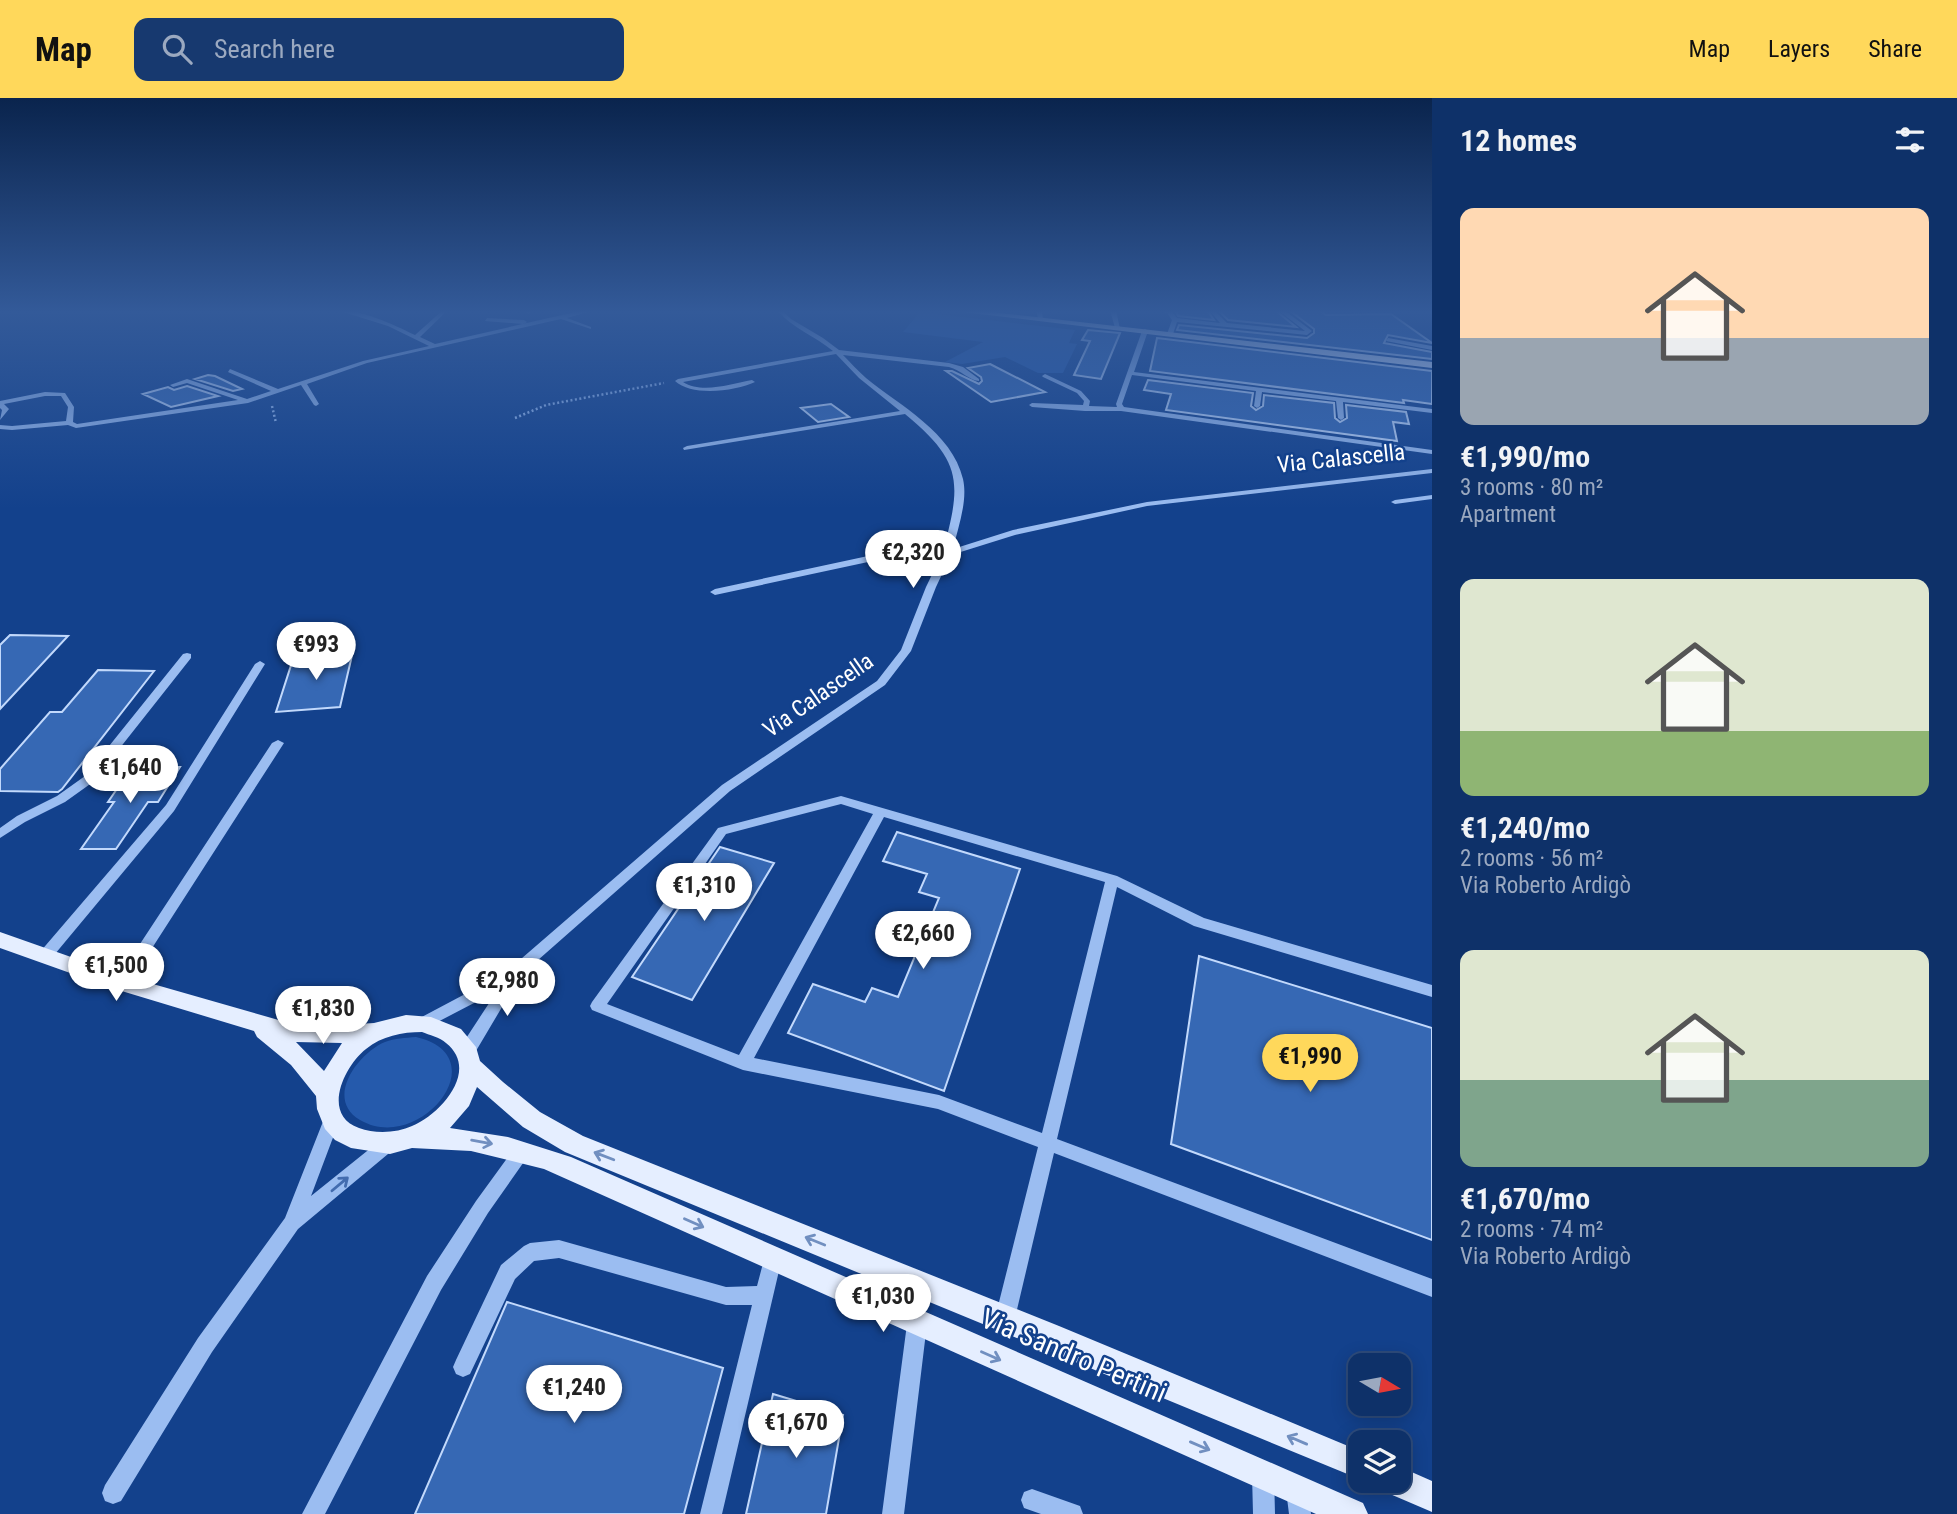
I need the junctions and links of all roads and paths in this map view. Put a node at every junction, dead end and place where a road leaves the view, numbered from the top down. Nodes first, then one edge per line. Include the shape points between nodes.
1 (242, 376) edge
2 (323, 376) edge
3 (709, 376) edge
4 (859, 376) edge
5 (972, 376) edge
6 (1045, 376) dead end
7 (1129, 376) edge
8 (1153, 376) edge
9 (977, 380) dead end
10 (678, 381) junction
11 (752, 382) dead end
12 (303, 383) junction
13 (173, 385) dead end
14 (1259, 390) junction
15 (192, 391) dead end
16 (279, 392) junction
17 (1339, 400) junction
18 (248, 401) junction
19 (0, 404) edge
20 (316, 404) dead end
21 (1032, 405) dead end
22 (223, 406) junction
23 (1257, 406) dead end
24 (1085, 409) junction
25 (1121, 409) junction
26 (1432, 411) edge
27 (906, 412) junction
28 (0, 418) edge
29 (515, 418) dead end
30 (1341, 418) dead end
31 (69, 424) junction
32 (0, 427) edge
33 (687, 448) dead end
34 (1432, 452) edge
35 (1432, 471) edge
36 (1432, 497) edge
37 (1395, 502) dead end
38 (947, 553) junction
39 (715, 592) dead end
40 (187, 656) dead end
41 (260, 664) dead end
42 (278, 743) dead end
43 (881, 811) junction
44 (0, 834) edge
45 (1112, 878) junction
46 (0, 940) edge
47 (45, 956) junction
48 (519, 969) junction
49 (122, 983) junction
50 (1432, 991) edge
51 (247, 1021) junction
52 (423, 1023) junction
53 (376, 1032) junction
54 (469, 1058) junction
55 (743, 1063) junction
56 (327, 1091) junction
57 (332, 1119) junction
58 (414, 1138) junction
59 (1048, 1143) junction
60 (388, 1144) junction
61 (522, 1151) junction
62 (292, 1223) junction
63 (774, 1258) junction
64 (1432, 1288) edge
65 (764, 1295) junction
66 (1005, 1318) junction
67 (917, 1324) junction
68 (463, 1367) dead end
69 (1348, 1461) edge
70 (1263, 1474) junction
71 (1411, 1488) edge
72 (113, 1493) dead end
73 (1432, 1497) edge
74 (1032, 1500) dead end
75 (1299, 1502) edge
76 (313, 1514) edge
77 (711, 1514) edge
78 (893, 1514) edge
79 (1072, 1514) edge
80 (1264, 1514) edge
81 (1352, 1514) edge

1 - 16 street
2 - 12 street
3 - 10 street
4 - 27 street
5 - 9 street
6 - 24 street via 1083,394
7 - 25 street
8 - 14 street
10 - 11 street via 698,389
10 - 29 path via 546,405
12 - 16 street
12 - 20 street
13 - 18 street via 187,381
14 - 17 street
14 - 23 street
15 - 22 street
16 - 18 street
17 - 26 street
17 - 30 street
18 - 22 street
19 - 28 street via 6,409
19 - 31 street via 63,394 71,407
21 - 24 street
22 - 31 street via 86,426
24 - 25 street
25 - 34 street
27 - 33 street
27 - 38 street via 942,447 957,472 958,503
31 - 32 street
35 - 38 street, Via Calascella via 1147,503
36 - 37 street
38 - 39 street via 882,555
38 - 48 street, Via Calascella via 906,651 881,683 715,797
40 - 44 street via 89,779
41 - 47 street via 170,808
42 - 49 street
43 - 45 street
43 - 55 street
43 - 55 street via 841,800 722,831 597,1006
45 - 50 street via 1199,922
45 - 59 street
46 - 47 main road
47 - 49 main road
48 - 52 street, Via Calascella
48 - 54 street, Via Calascella
49 - 51 main road
51 - 53 main road via 301,1033
51 - 56 main road via 282,1041
52 - 53 main road
52 - 54 main road, Via Sandro Pertini via 454,1035
53 - 56 main road via 342,1057
54 - 58 main road, Via Sandro Pertini via 468,1087 457,1108 439,1125
66 -> 54 main road, Via Sandro Pertini via 574,1144 515,1109
55 - 59 street via 939,1102
56 - 57 main road
57 - 60 main road, Via Sandro Pertini via 354,1139
57 - 62 street
58 - 60 main road, Via Sandro Pertini
58 -> 61 main road, Via Sandro Pertini via 480,1141
59 - 64 street
59 - 66 street
62 -> 60 street
61 -> 63 main road, Via Sandro Pertini
61 - 76 street via 434,1283
62 - 72 street via 205,1345
63 - 65 street
63 - 67 main road, Via Sandro Pertini
65 - 68 street via 726,1296 559,1249 530,1252 508,1272
65 - 77 street
69 -> 66 main road, Via Sandro Pertini
67 -> 70 main road, Via Sandro Pertini
67 - 78 street
70 - 75 main road, Via Sandro Pertini
70 - 80 street
71 - 73 main road
74 - 79 street
75 - 81 main road, Via Sandro Pertini

